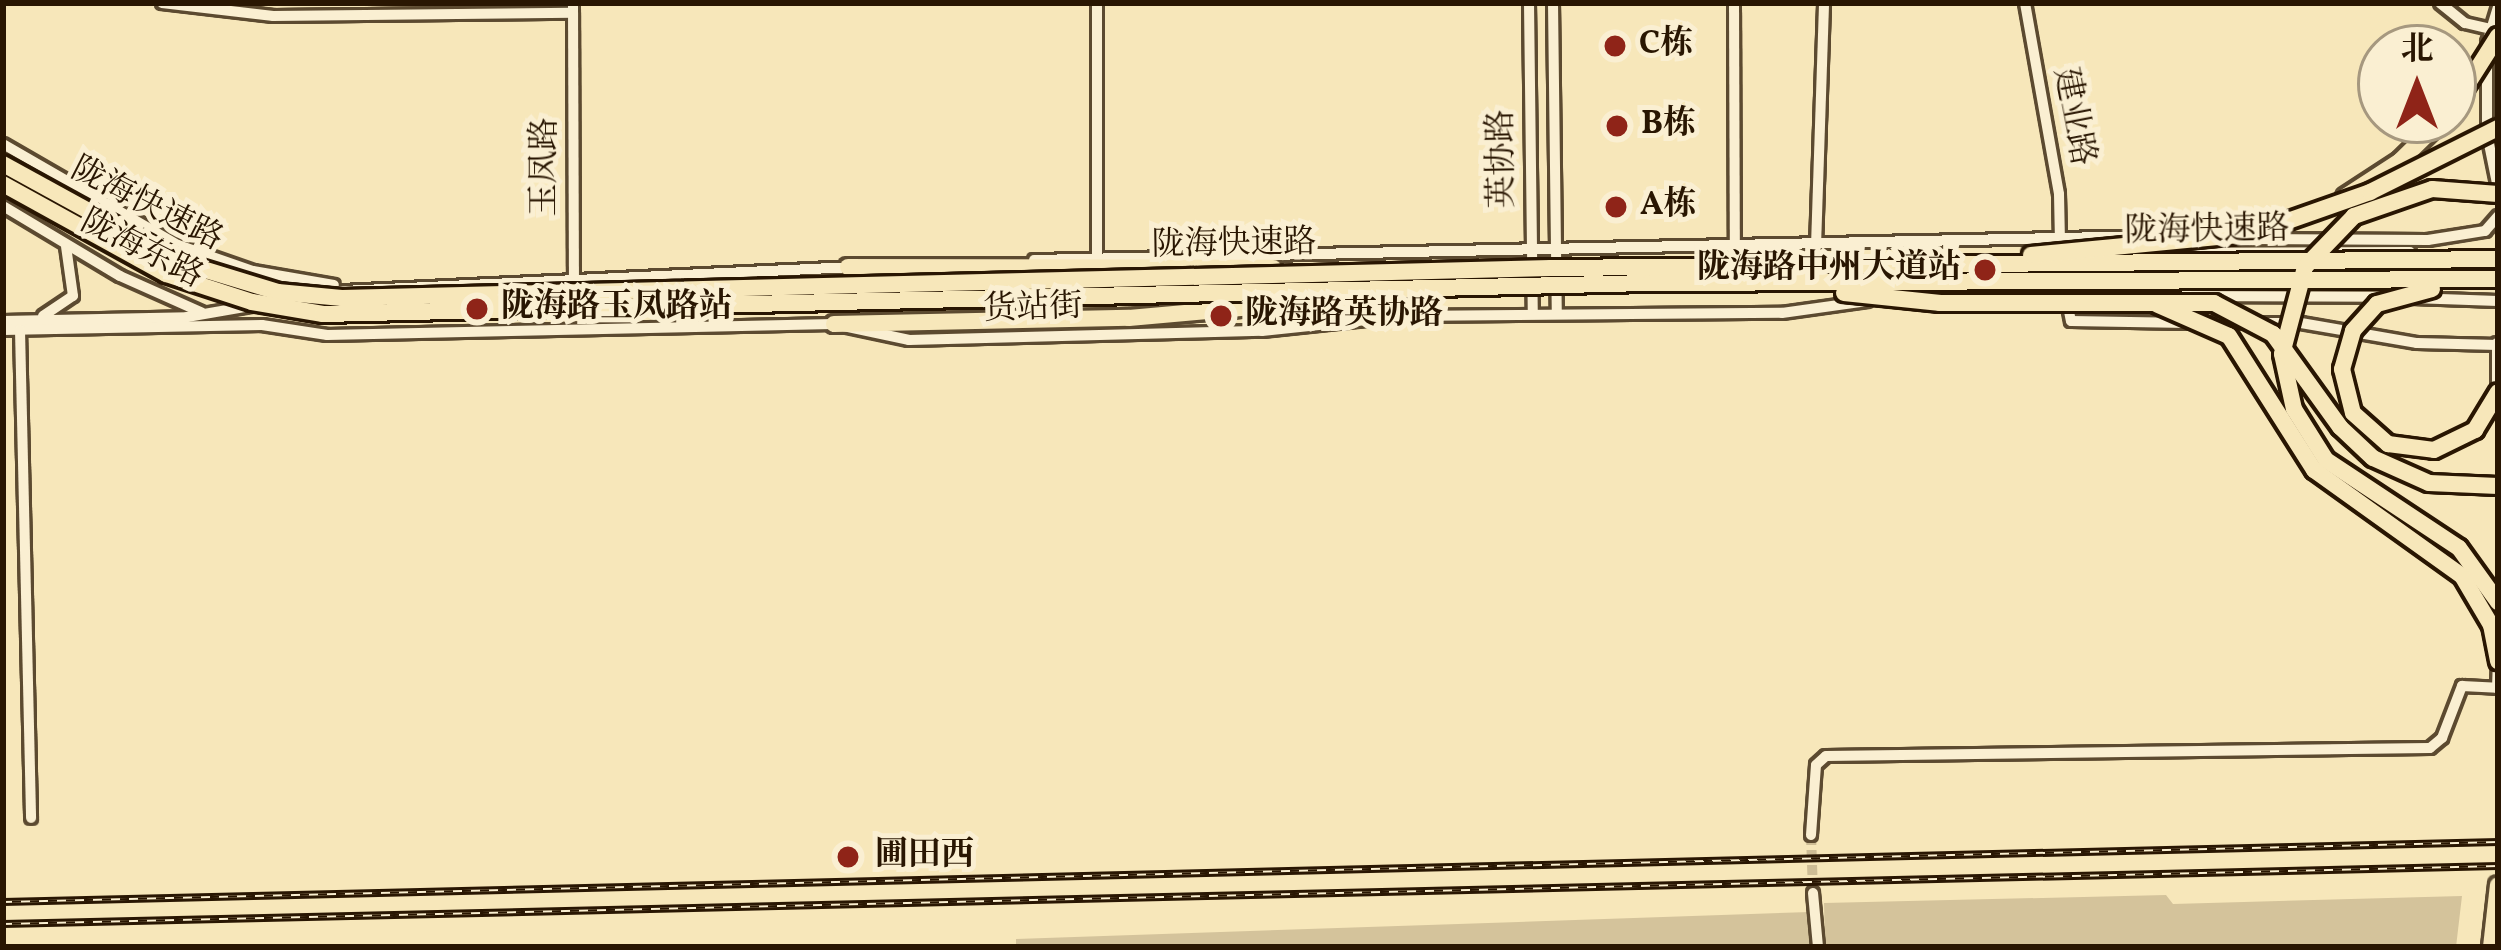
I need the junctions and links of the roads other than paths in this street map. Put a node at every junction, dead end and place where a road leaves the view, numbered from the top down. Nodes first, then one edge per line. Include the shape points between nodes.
1 (163, 3) edge
2 (1097, 3) edge
3 (1529, 3) edge
4 (1553, 3) edge
5 (1734, 3) edge
6 (1824, 3) edge
7 (2025, 3) edge
8 (2440, 3) edge
9 (2498, 7) edge
10 (574, 8) edge
11 (239, 9) edge
12 (2494, 33) edge
13 (2477, 64) edge
14 (2498, 128) edge
15 (3, 144) edge
16 (2418, 144) edge
17 (3, 164) edge
18 (3, 184) edge
19 (2498, 191) edge
20 (3, 206) edge
21 (2330, 206) junction
22 (2498, 216) edge
23 (64, 243) junction
24 (2060, 243) junction
25 (1735, 245) junction
26 (1556, 246) junction
27 (1816, 246) junction
28 (1532, 247) junction
29 (2498, 255) edge
30 (1097, 257) junction
31 (1951, 264) junction
32 (848, 268) junction
33 (1355, 273) junction
34 (574, 275) junction
35 (2498, 282) edge
36 (1772, 284) junction
37 (355, 285) junction
38 (1441, 288) junction
39 (2066, 292) junction
40 (2134, 299) junction
41 (2498, 301) edge
42 (210, 314) junction
43 (1533, 314) junction
44 (1556, 314) junction
45 (32, 320) junction
46 (3, 321) edge
47 (262, 325) junction
48 (834, 325) junction
49 (3, 330) edge
50 (20, 330) junction
51 (574, 331) junction
52 (2498, 344) edge
53 (2498, 392) edge
54 (2498, 403) edge
55 (2498, 486) edge
56 (2498, 602) edge
57 (2498, 641) edge
58 (2498, 661) edge
59 (31, 818) dead end
60 (1811, 835) tunnel mouth
61 (2498, 885) edge
62 (1813, 893) tunnel mouth
63 (1818, 947) edge
64 (2496, 947) edge

1 - 11 street
2 - 30 street
3 - 28 street, 英协路
4 - 26 street, 英协路
5 - 25 street
6 - 27 street
7 - 24 street, 建业路
8 - 12 street
9 - 12 street
10 - 11 street
10 - 34 street, 玉凤路
12 - 13 highway, bridge
12 - 19 street via 2488,134
14 - 21 highway, bridge
15 - 37 street, 陇海东路 via 206,256 292,280
16 - 21 highway, bridge
17 - 33 highway, 陇海快速路, bridge via 183,263 312,297
18 - 38 highway, 陇海快速路, bridge via 166,274 238,299 323,314
19 - 56 highway, bridge via 2432,189 2354,216 2305,267 2282,354 2294,409 2326,460 2458,548
20 - 23 street, 陇海东路
21 - 31 highway, bridge via 2204,244
22 - 24 street via 2485,231 2428,240 2112,236
23 - 42 street, 陇海东路
23 - 45 street via 74,296
24 - 27 street, 货站街
24 - 29 street via 2126,253
25 - 26 street, 货站街
25 - 27 street, 货站街
26 - 28 street, 货站街
26 - 44 street, 英协路
28 - 30 street, 货站街
28 - 43 street, 英协路
29 - 31 highway, 陇海快速路, bridge
30 - 32 street, 货站街
31 - 33 highway, 陇海快速路, bridge
32 - 33 highway, bridge via 1190,262
32 - 34 street, 货站街
34 - 37 street, 货站街
34 - 51 street, 玉凤路
35 - 36 highway, 陇海快速路, bridge
35 - 53 highway, bridge via 2413,291 2377,304 2349,338 2342,369 2360,424 2400,448 2434,450 2466,437
36 - 38 highway, 陇海快速路, bridge
36 - 40 highway, bridge via 1918,302
37 - 42 street, 货站街
38 - 48 highway, bridge via 1274,310
39 - 41 street, 货站街
39 - 44 street, 货站街 via 1939,292 1782,313
39 - 52 street via 2071,321 2301,323 2417,343
40 - 55 highway, bridge via 2195,300 2247,316 2288,350 2340,428 2373,458 2429,483
40 - 58 highway, bridge via 2190,314 2229,336 2329,486 2462,576 2491,625
42 - 45 street, 货站街
42 - 47 street, 陇海东路
43 - 44 street, 货站街
43 - 48 street, 货站街 via 909,340
45 - 46 street, 货站街
47 - 50 street, 货站街
47 - 51 street, 货站街 via 327,335
48 - 51 street, 货站街
49 - 50 street, 货站街
50 - 59 street
52 - 54 street
57 - 60 street via 2497,688 2462,686 2430,748 1826,756 1816,765
61 - 64 highway
62 - 63 street

